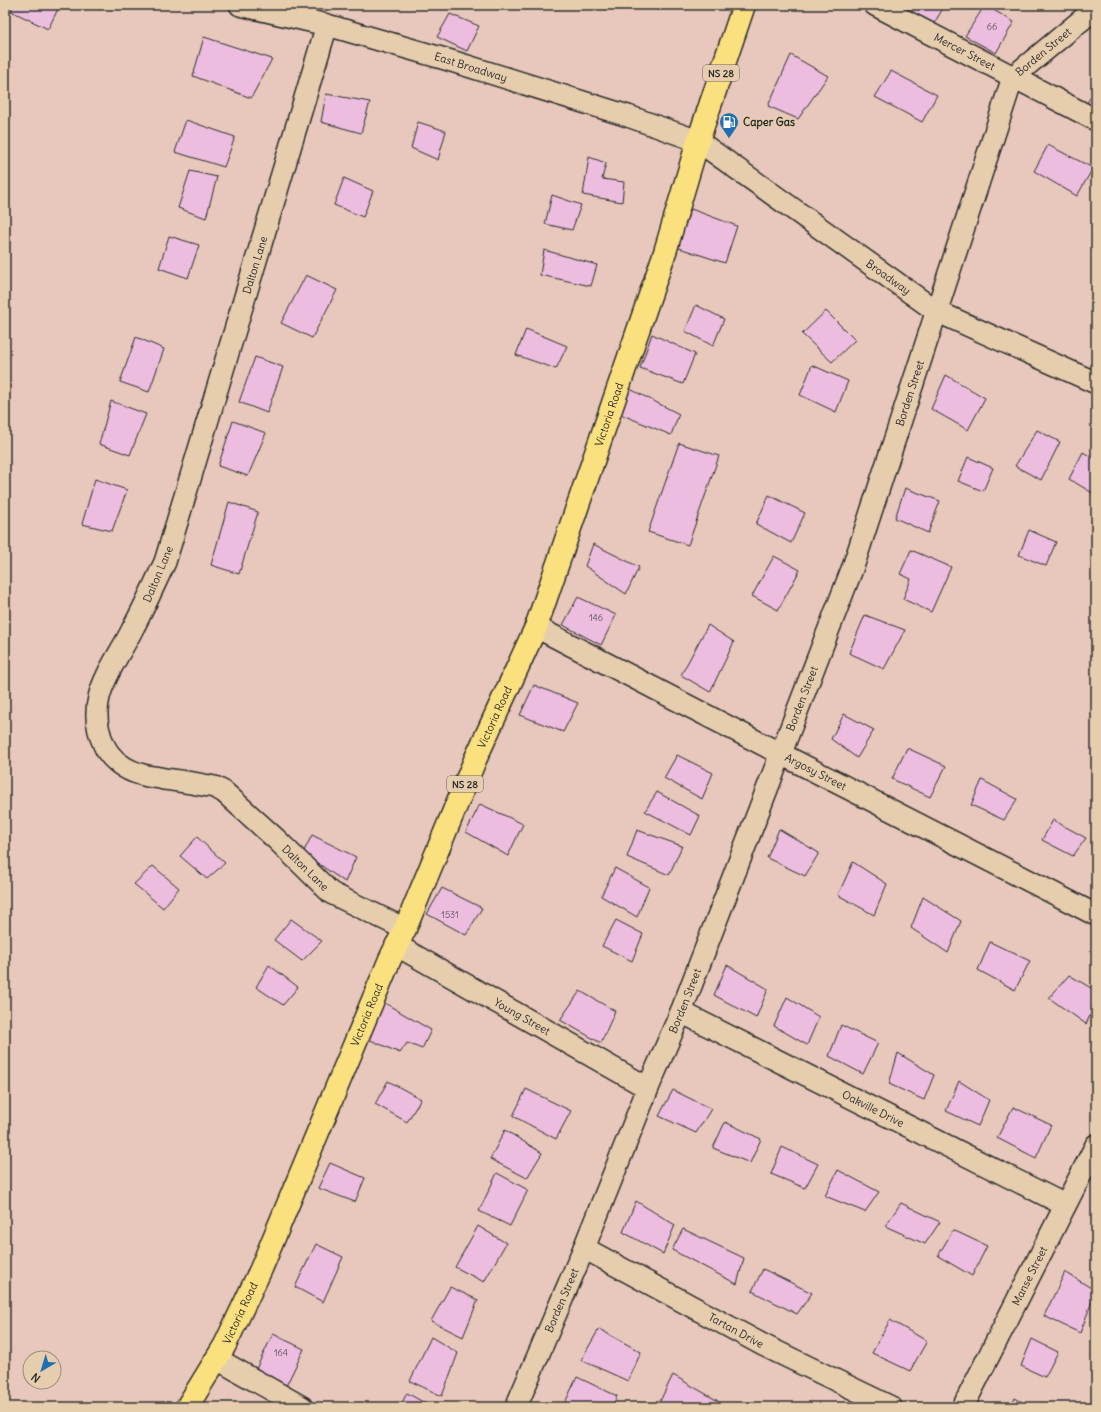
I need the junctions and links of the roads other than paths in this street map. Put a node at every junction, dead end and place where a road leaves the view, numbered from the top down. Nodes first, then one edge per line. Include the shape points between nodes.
1 (240, 5) edge
2 (744, 5) edge
3 (875, 5) edge
4 (1096, 8) edge
5 (327, 25) junction
6 (1013, 77) junction
7 (1096, 120) edge
8 (698, 142) junction
9 (936, 311) junction
10 (1096, 383) edge
11 (536, 626) junction
12 (781, 754) junction
13 (1096, 914) edge
14 (400, 937) junction
15 (681, 1012) junction
16 (648, 1088) junction
17 (1096, 1145) edge
18 (1065, 1205) junction
19 (584, 1248) junction
20 (217, 1359) junction
21 (187, 1407) edge
22 (302, 1407) edge
23 (516, 1407) edge
24 (891, 1407) edge
25 (963, 1407) edge

1 - 5 street, East Broadway
2 - 8 main road, Victoria Road / NS 28
3 - 6 street, Mercer Street
4 - 6 street, Borden Street
5 - 8 street, East Broadway via 566,96
5 - 14 street, Dalton Lane via 165,562 102,685 98,695 96,717 105,748 114,760 140,774 215,787 224,792 331,893
6 - 7 street, Mercer Street
6 - 9 street, Borden Street
8 - 9 street, Broadway
8 - 11 main road, Victoria Road / NS 28 via 666,252
9 - 10 street, Broadway
9 - 12 street, Borden Street via 854,564
11 - 12 street, Argosy Street
11 - 14 main road, Victoria Road / NS 28 via 475,760
12 - 13 street, Argosy Street
12 - 15 street, Borden Street
14 - 16 street, Young Street
14 - 20 main road, Victoria Road / NS 28 via 261,1269
15 - 16 street, Borden Street
15 - 18 street, Oakville Drive
16 - 19 street, Borden Street
17 - 18 street, Manse Street
18 - 25 street, Manse Street
19 - 23 street, Borden Street
19 - 24 street, Tartan Drive via 763,1346
20 - 21 main road, Victoria Road / NS 28
20 - 22 street

